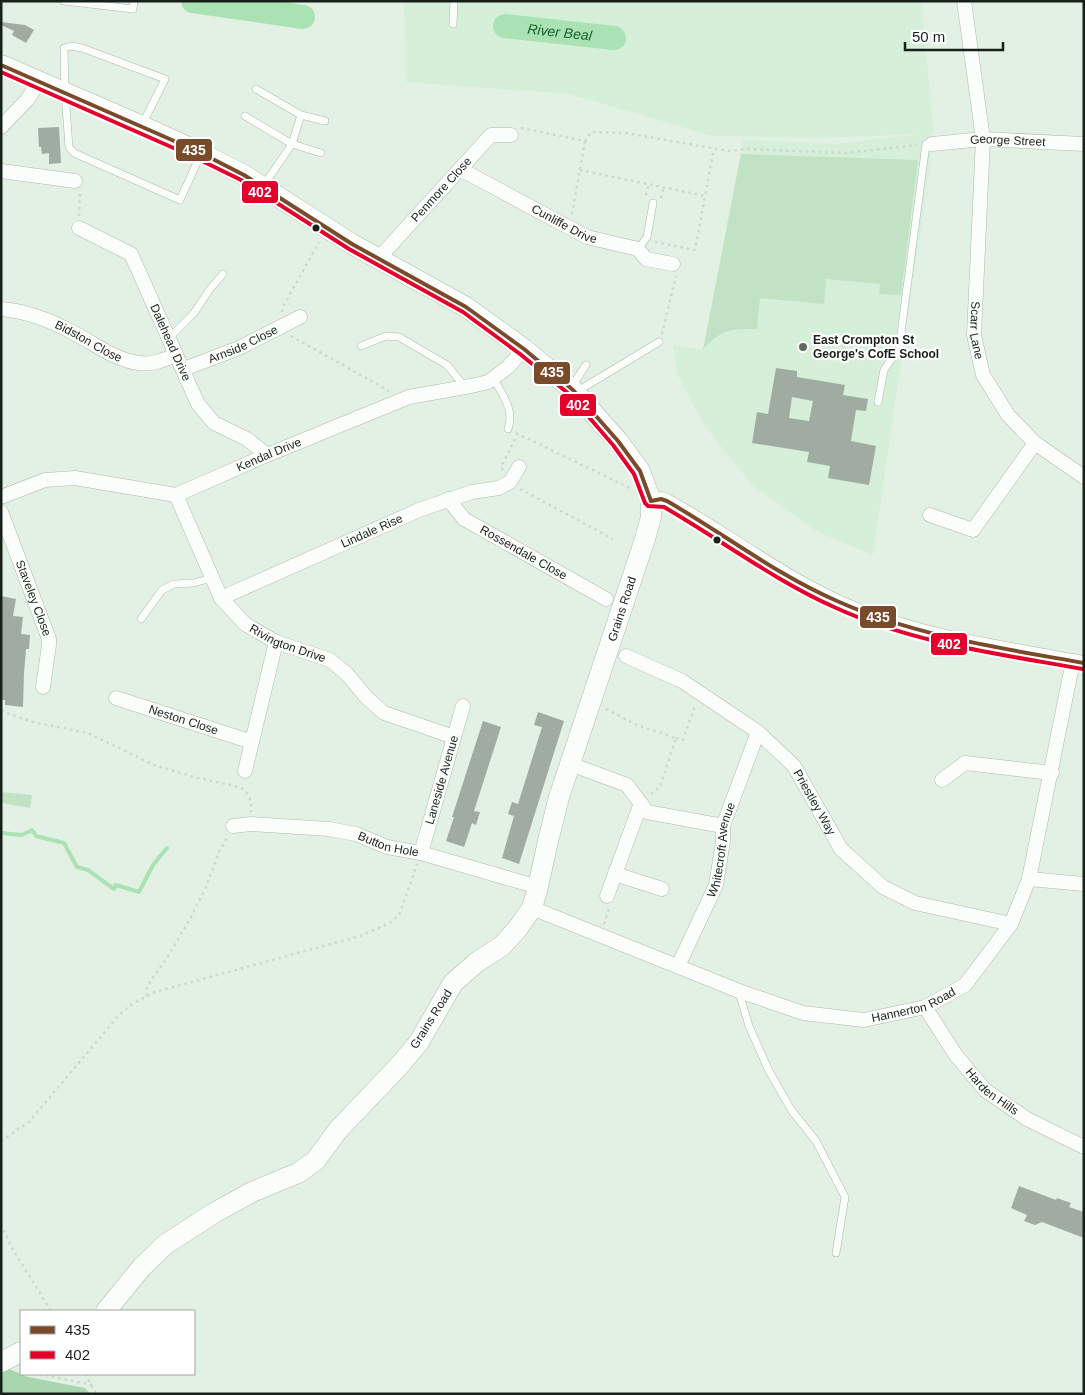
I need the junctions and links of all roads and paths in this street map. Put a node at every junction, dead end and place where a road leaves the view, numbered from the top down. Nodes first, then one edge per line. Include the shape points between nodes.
1 (64, 1) edge
2 (134, 1) edge
3 (454, 1) edge
4 (964, 1) edge
5 (453, 24) dead end
6 (1, 65) edge
7 (39, 82) junction
8 (256, 88) dead end
9 (65, 93) junction
10 (301, 115) junction
11 (245, 116) dead end
12 (326, 121) dead end
13 (142, 126) junction
14 (1, 128) edge
15 (511, 135) joint
16 (983, 139) junction
17 (585, 141) junction
18 (292, 144) junction
19 (929, 144) junction
20 (1084, 144) edge
21 (714, 149) junction
22 (202, 153) junction
23 (321, 153) dead end
24 (460, 169) junction
25 (580, 170) junction
26 (1, 171) edge
27 (75, 181) joint
28 (263, 188) junction
29 (705, 196) junction
30 (653, 203) dead end
31 (566, 227) junction
32 (79, 228) joint
33 (327, 228) junction
34 (647, 237) junction
35 (638, 249) junction
36 (378, 259) junction
37 (674, 269) joint
38 (223, 274) dead end
39 (1, 309) edge
40 (300, 317) dead end
41 (277, 329) junction
42 (169, 338) junction
43 (659, 342) joint
44 (361, 346) dead end
45 (524, 349) junction
46 (176, 355) junction
47 (586, 365) dead end
48 (184, 369) junction
49 (493, 378) junction
50 (465, 388) junction
51 (573, 390) junction
52 (403, 399) junction
53 (878, 402) dead end
54 (508, 429) joint
55 (517, 434) junction
56 (1035, 443) junction
57 (267, 455) junction
58 (519, 467) dead end
59 (1084, 477) edge
60 (510, 482) junction
61 (176, 495) junction
62 (650, 495) junction
63 (1, 497) edge
64 (448, 499) junction
65 (1, 512) edge
66 (930, 515) dead end
67 (613, 539) dead end
68 (212, 578) junction
69 (221, 598) junction
70 (606, 599) dead end
71 (140, 619) dead end
72 (276, 642) junction
73 (626, 656) dead end
74 (1078, 662) edge
75 (43, 687) dead end
76 (700, 694) junction
77 (116, 698) dead end
78 (590, 704) junction
79 (463, 706) dead end
80 (1, 711) edge
81 (758, 732) junction
82 (454, 737) junction
83 (676, 738) junction
84 (252, 742) junction
85 (581, 768) dead end
86 (245, 771) dead end
87 (1052, 773) junction
88 (942, 780) dead end
89 (641, 803) junction
90 (250, 824) junction
91 (233, 826) joint
92 (723, 826) junction
93 (421, 853) junction
94 (615, 874) junction
95 (1029, 879) junction
96 (1084, 884) edge
97 (538, 887) junction
98 (662, 889) dead end
99 (607, 896) joint
100 (532, 908) junction
101 (1011, 924) junction
102 (600, 935) junction
103 (678, 966) junction
104 (739, 991) junction
105 (147, 996) junction
106 (925, 1007) junction
107 (1, 1140) edge
108 (1084, 1147) edge
109 (1, 1224) edge
110 (836, 1253) dead end
111 (50, 1310) edge
112 (107, 1310) edge
113 (20, 1352) edge
114 (1, 1362) edge
115 (44, 1375) edge
116 (86, 1375) edge
117 (92, 1385) junction
118 (96, 1394) edge

1 - 2 lane via 133,9
3 - 5 lane
4 - 16 street, Scarr Lane
6 - 7 street
7 - 9 street
7 - 14 street
8 - 10 lane
9 - 13 street
9 - 13 lane via 64,48 71,46 165,79
9 - 22 lane via 69,147 74,153 180,200
10 - 12 lane
10 - 18 lane
11 - 18 lane
13 - 22 street
15 - 17 path via 516,127
15 - 24 street, Penmore Close via 491,135
16 - 19 street, George Street
16 - 20 street, George Street
16 - 56 street, Scarr Lane via 974,335 983,375 1008,415
17 - 21 path via 591,132 626,134
17 - 25 path
18 - 23 lane
18 - 28 lane
19 - 21 path via 847,153
19 - 53 lane via 899,348 884,370
21 - 29 path
22 - 28 street
24 - 31 street, Cunliffe Drive
24 - 36 street, Penmore Close
25 - 29 path
25 - 31 path via 572,217
26 - 27 street
27 - 32 path via 80,192
28 - 33 street
29 - 34 path via 696,250 652,241
30 - 34 lane
31 - 35 street, Cunliffe Drive via 587,238
32 - 42 street, Dalehead Drive via 131,254
33 - 36 street
33 - 41 path via 284,305
34 - 35 lane
35 - 37 street, Cunliffe Drive via 646,259
36 - 45 street via 466,307
37 - 43 path
38 - 42 lane via 194,313
39 - 46 street, Bidston Close via 31,315 72,332 110,354 140,363 158,362
40 - 41 street, Arnside Close
41 - 48 street, Arnside Close
41 - 52 path
42 - 46 street, Dalehead Drive
43 - 51 lane
44 - 50 lane via 386,336 399,337 447,365
45 - 49 street, Kendal Drive
45 - 51 street
46 - 48 street, Dalehead Drive
47 - 51 lane
48 - 57 street, Dalehead Drive via 198,404 214,423 247,439
49 - 50 street, Kendal Drive
49 - 54 lane via 507,403 510,414
50 - 52 street, Kendal Drive
51 - 62 street via 640,471
52 - 57 street, Kendal Drive
54 - 55 path
55 - 60 path via 501,467
55 - 62 path
56 - 59 street, Scarr Lane
56 - 66 street via 973,530
57 - 61 street, Kendal Drive
58 - 60 street
60 - 64 street, Lindale Rise via 499,488
60 - 67 path
61 - 63 street via 75,478 45,480
61 - 68 street, Rivington Drive
62 - 74 street via 671,504 802,583 860,612 913,629
62 - 78 street, Grains Road via 651,516 645,539
64 - 69 street, Lindale Rise
64 - 70 street, Rossendale Close via 464,518
65 - 75 street, Staveley Close via 49,639
68 - 69 street, Rivington Drive
68 - 71 lane via 174,584 162,590
69 - 72 street, Rivington Drive via 245,624
72 - 82 street, Rivington Drive via 330,660 384,713
72 - 84 street
73 - 76 street, Priestley Way via 682,681
74 - 87 street, Hannerton Road
76 - 81 street, Priestley Way
76 - 83 path via 683,740
77 - 84 street, Neston Close
78 - 83 path
78 - 97 street, Grains Road via 559,797
79 - 82 street, Laneside Avenue
80 - 90 path via 33,722 88,732 154,765 240,787 247,791 250,799
81 - 92 street, Whitecroft Avenue
81 - 101 street, Priestley Way via 794,766 841,849 883,887 915,903
82 - 93 street, Laneside Avenue
83 - 89 path via 660,787
84 - 86 street
85 - 89 street via 626,785
87 - 88 street via 965,763
87 - 95 street, Hannerton Road
89 - 92 street via 647,812
89 - 94 street
90 - 91 street, Button Hole
90 - 93 street, Button Hole via 329,829 356,834 388,847
91 - 105 path via 191,916 147,986
92 - 103 street, Whitecroft Avenue via 716,885
93 - 97 street, Button Hole
93 - 105 path via 399,915 390,922 360,936
94 - 98 street
94 - 99 street
95 - 96 street
95 - 101 street, Hannerton Road
97 - 100 street, Grains Road
99 - 102 path via 611,904
100 - 102 street, Hannerton Road
100 - 112 street, Grains Road via 502,946 453,983 419,1042 338,1130 315,1161 298,1173 214,1212 166,1244 142,1267
101 - 106 street, Hannerton Road via 965,985
102 - 103 street, Hannerton Road
103 - 104 street, Hannerton Road
104 - 106 street, Hannerton Road via 803,1013 864,1020
104 - 110 lane via 749,1026 768,1071 792,1111 816,1141 845,1197
105 - 107 path via 119,1015 29,1122
106 - 108 street, Harden Hills via 955,1054 985,1090 1027,1119
109 - 111 path
113 - 114 street
115 - 117 path
116 - 117 path
117 - 118 path

